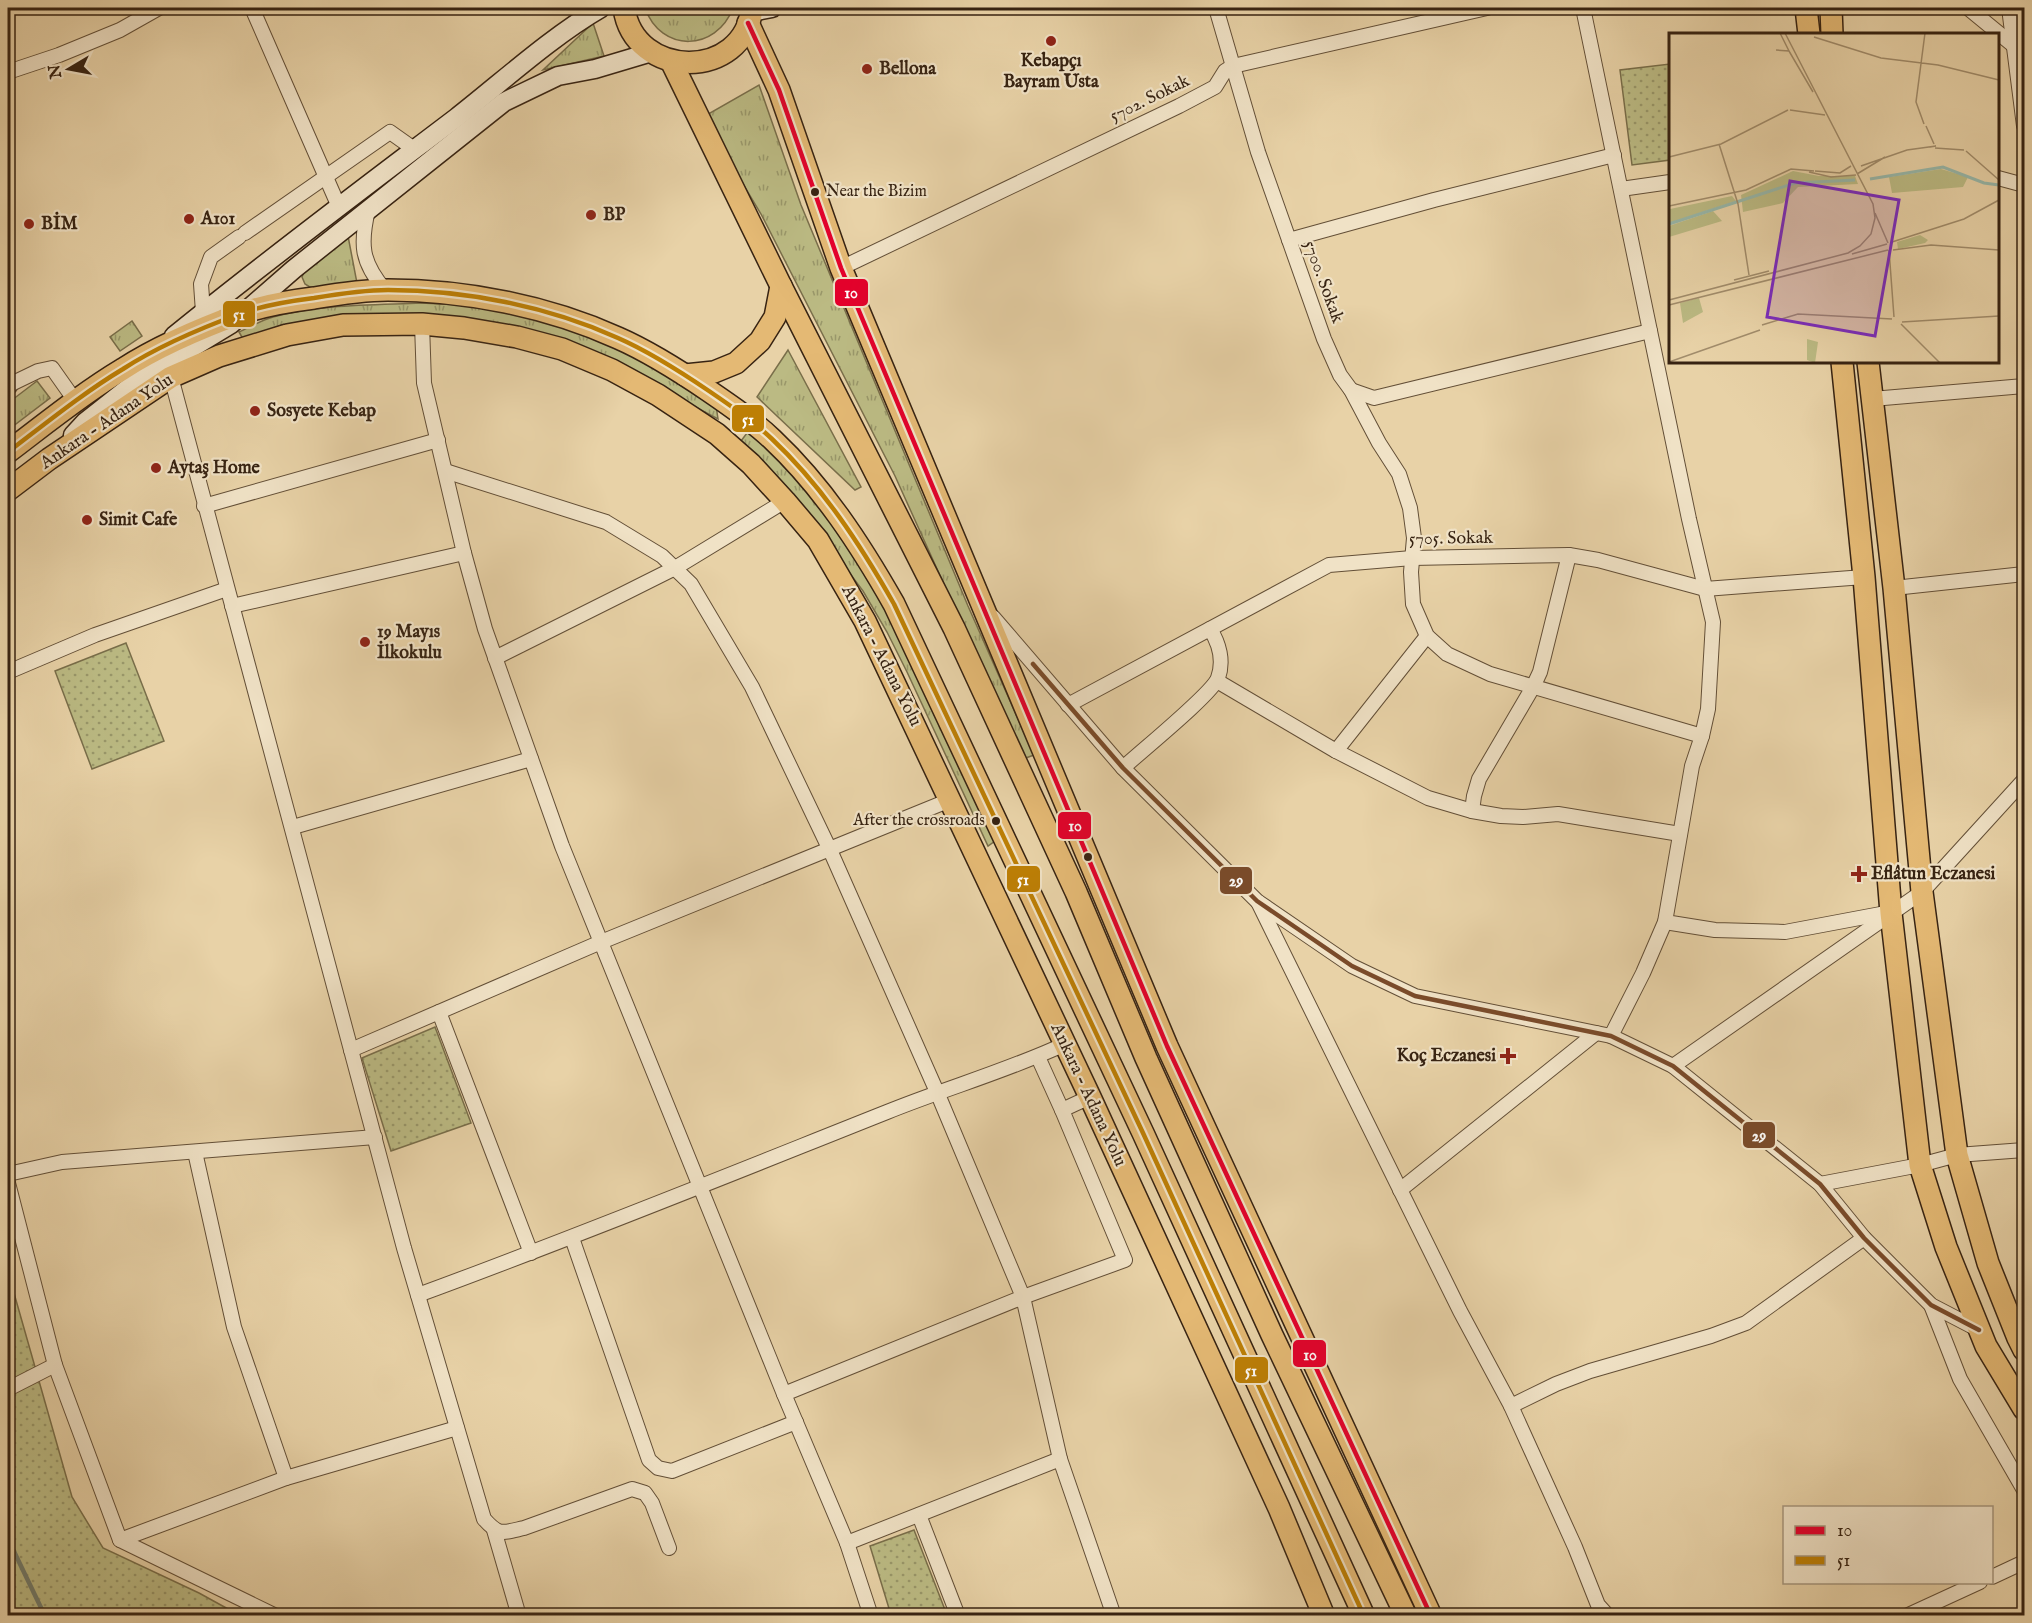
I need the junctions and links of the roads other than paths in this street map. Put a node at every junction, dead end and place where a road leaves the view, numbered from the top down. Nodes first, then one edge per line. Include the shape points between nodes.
1 (159, 8) edge
2 (252, 8) edge
3 (601, 8) edge
4 (624, 8) edge
5 (772, 8) edge
6 (1216, 8) edge
7 (1487, 8) edge
8 (1583, 8) edge
9 (1806, 8) edge
10 (1831, 8) edge
11 (1968, 8) edge
12 (2009, 8) edge
13 (750, 14) edge
14 (1809, 33) edge
15 (1832, 33) edge
16 (2013, 44) junction
17 (652, 52) junction
18 (2025, 54) edge
19 (671, 61) junction
20 (1233, 66) junction
21 (8, 72) edge
22 (2025, 126) edge
23 (414, 149) junction
24 (1614, 155) junction
25 (325, 176) junction
26 (1999, 178) edge
27 (1669, 182) edge
28 (2025, 184) edge
29 (1621, 189) junction
30 (339, 207) junction
31 (368, 210) junction
32 (1289, 240) junction
33 (842, 268) junction
34 (781, 286) junction
35 (385, 290) junction
36 (203, 312) junction
37 (245, 312) junction
38 (422, 324) junction
39 (1650, 331) junction
40 (160, 347) junction
41 (1842, 363) edge
42 (1868, 363) edge
43 (686, 375) junction
44 (171, 377) junction
45 (8, 384) edge
46 (2025, 386) edge
47 (1351, 390) junction
48 (1872, 399) junction
49 (76, 402) junction
50 (438, 440) junction
51 (8, 452) edge
52 (49, 459) junction
53 (445, 471) junction
54 (8, 490) edge
55 (785, 501) junction
56 (204, 506) junction
57 (465, 553) junction
58 (1569, 555) junction
59 (1412, 558) junction
60 (675, 568) junction
61 (2025, 574) edge
62 (1864, 577) junction
63 (1894, 588) junction
64 (227, 589) junction
65 (1705, 589) junction
66 (232, 606) junction
67 (983, 606) junction
68 (1210, 629) junction
69 (1427, 636) junction
70 (495, 658) junction
71 (8, 672) edge
72 (1217, 681) junction
73 (1533, 687) junction
74 (1068, 705) junction
75 (1702, 736) junction
76 (1336, 751) junction
77 (531, 759) junction
78 (1123, 768) junction
79 (2025, 780) edge
80 (950, 800) junction
81 (1472, 811) junction
82 (293, 827) junction
83 (1680, 834) junction
84 (830, 850) junction
85 (1922, 892) junction
86 (1257, 901) junction
87 (1891, 913) junction
88 (1665, 922) junction
89 (601, 942) junction
90 (439, 1012) junction
91 (1596, 1033) junction
92 (1611, 1036) junction
93 (1065, 1044) junction
94 (351, 1050) junction
95 (1038, 1057) junction
96 (1673, 1066) junction
97 (936, 1092) junction
98 (1090, 1097) junction
99 (1062, 1110) junction
100 (375, 1137) junction
101 (2025, 1150) edge
102 (195, 1152) junction
103 (1958, 1155) junction
104 (1920, 1165) junction
105 (8, 1174) edge
106 (8, 1183) edge
107 (1820, 1184) junction
108 (700, 1187) junction
109 (1400, 1190) junction
110 (572, 1238) junction
111 (1864, 1238) junction
112 (531, 1253) junction
113 (418, 1295) junction
114 (1023, 1297) junction
115 (1931, 1305) junction
116 (1979, 1330) junction
117 (2025, 1350) edge
118 (55, 1365) junction
119 (8, 1389) edge
120 (784, 1394) junction
121 (1511, 1406) junction
122 (2025, 1409) edge
123 (796, 1422) junction
124 (457, 1428) junction
125 (1060, 1459) junction
126 (286, 1479) junction
127 (2025, 1490) edge
128 (919, 1515) junction
129 (494, 1530) junction
130 (120, 1540) junction
131 (847, 1543) junction
132 (669, 1548) dead end
133 (2025, 1562) edge
134 (1993, 1577) edge
135 (1976, 1584) edge
136 (276, 1616) edge
137 (519, 1616) edge
138 (871, 1616) edge
139 (958, 1616) edge
140 (1114, 1616) edge
141 (1324, 1616) edge
142 (1364, 1616) edge
143 (1406, 1616) edge
144 (1431, 1616) edge
145 (1608, 1616) edge
146 (1906, 1616) edge

1 - 21 street via 120,30
2 - 25 street
3 - 23 main road via 579,20
4 - 17 main road via 630,27
5 - 13 main road
6 - 20 street, 5700. Sokak
7 - 20 street
8 - 24 street
9 - 14 main road
10 - 15 main road
11 - 16 street
12 - 16 street
13 - 19 main road via 733,45 717,56 698,62
13 - 33 main road
16 - 18 street
16 - 22 street
17 - 19 main road
17 - 31 main road via 558,76 504,102
19 - 34 main road
20 - 32 street, 5700. Sokak
20 - 33 street, 5702. Sokak via 1215,87 1179,106
23 - 25 street via 390,132
23 - 30 main road
24 - 29 street
24 - 32 street
25 - 30 street
25 - 36 street via 210,257 201,284
26 - 28 street
27 - 29 street
29 - 39 street
30 - 36 main road
31 - 35 street via 363,245 367,263
31 - 37 main road
32 - 47 street, 5700. Sokak via 1324,339
33 - 67 main road
34 - 43 main road via 776,317 760,341 736,363 714,372
34 - 143 main road via 954,628 1267,1324
35 - 37 main road, Ankara - Adana Yolu via 303,299
35 - 43 main road, Ankara - Adana Yolu via 450,293 558,315 619,338
36 - 40 main road
37 - 40 main road, Ankara - Adana Yolu
37 - 52 main road via 224,329 137,381 86,422
38 - 44 main road, Ankara - Adana Yolu via 343,326 287,335 219,356
38 - 50 street via 424,382
38 - 55 main road, Ankara - Adana Yolu via 518,337 562,349 612,370 717,435
39 - 47 street via 1374,398
39 - 65 street
40 - 49 main road, Ankara - Adana Yolu
41 - 62 main road
42 - 48 main road
43 - 142 main road, Ankara - Adana Yolu via 772,438 809,477 846,525 894,604 1143,1133
44 - 52 main road, Ankara - Adana Yolu
44 - 56 street
45 - 49 street via 52,368
46 - 48 street
47 - 59 street, 5700. Sokak via 1398,474 1410,508
48 - 63 main road
49 - 51 main road, Ankara - Adana Yolu
50 - 53 street
50 - 56 street
52 - 54 main road, Ankara - Adana Yolu
53 - 57 street
53 - 60 street via 606,522
55 - 60 street
55 - 80 main road, Ankara - Adana Yolu via 818,540 861,612
56 - 64 street
57 - 66 street
57 - 70 street
58 - 59 street, 5705. Sokak
58 - 65 street, 5705. Sokak
58 - 73 street
59 - 68 street, 5705. Sokak via 1329,566
59 - 69 street, 5700. Sokak via 1413,604
60 - 70 street
60 - 84 street via 691,584 752,687
61 - 63 street
62 - 65 street, 5705. Sokak
62 - 87 main road
63 - 85 main road
64 - 66 street
64 - 71 street via 95,635
65 - 75 street via 1713,622 1713,647
66 - 82 street
67 - 74 street
67 - 144 main road via 1167,1046
68 - 72 street via 1221,657
68 - 74 street, 5705. Sokak
69 - 73 street via 1447,654 1490,674
69 - 76 street
70 - 77 street
72 - 76 street
72 - 78 street
73 - 75 street
73 - 81 street via 1479,779
74 - 78 street
75 - 83 street via 1692,766
76 - 81 street via 1428,798
77 - 82 street
77 - 89 street
78 - 86 street
79 - 85 street
80 - 84 street
80 - 93 main road, Ankara - Adana Yolu
81 - 83 street via 1522,817 1567,815
82 - 94 street
83 - 88 street
84 - 89 street
84 - 97 street
85 - 87 street
85 - 103 main road
86 - 91 street via 1352,966 1415,996
86 - 109 street
87 - 88 street via 1785,932 1724,931
87 - 96 street
87 - 104 main road
88 - 92 street
89 - 90 street
89 - 108 street
90 - 94 street
90 - 112 street
91 - 92 street
91 - 109 street
92 - 96 street
93 - 95 street
93 - 98 main road, Ankara - Adana Yolu
94 - 100 street
95 - 97 street
95 - 99 street
96 - 107 street
97 - 108 street
97 - 114 street
98 - 99 street
98 - 141 main road, Ankara - Adana Yolu
99 - 114 street via 1125,1260
100 - 102 street
100 - 113 street
101 - 103 street
102 - 105 street via 62,1162
102 - 126 street via 234,1327
103 - 104 street
103 - 117 main road via 1988,1263
104 - 107 street
104 - 116 main road
106 - 118 street
107 - 111 street
108 - 110 street
108 - 120 street
109 - 121 street
110 - 112 street
110 - 123 street via 649,1460 658,1468 672,1471
111 - 115 street
111 - 121 street via 1746,1323 1590,1371
112 - 113 street
113 - 124 street
114 - 120 street
114 - 125 street
115 - 116 street
115 - 127 street via 1960,1379
116 - 122 main road
118 - 119 street
118 - 130 street
120 - 123 street
121 - 145 street via 1598,1605
123 - 131 street
124 - 126 street
124 - 129 street via 484,1519
125 - 128 street
125 - 140 street
126 - 130 street
128 - 131 street
128 - 139 street
129 - 132 street via 524,1528 632,1489 645,1493 652,1503
129 - 137 street
130 - 136 street
131 - 138 street
133 - 134 street
135 - 146 street

